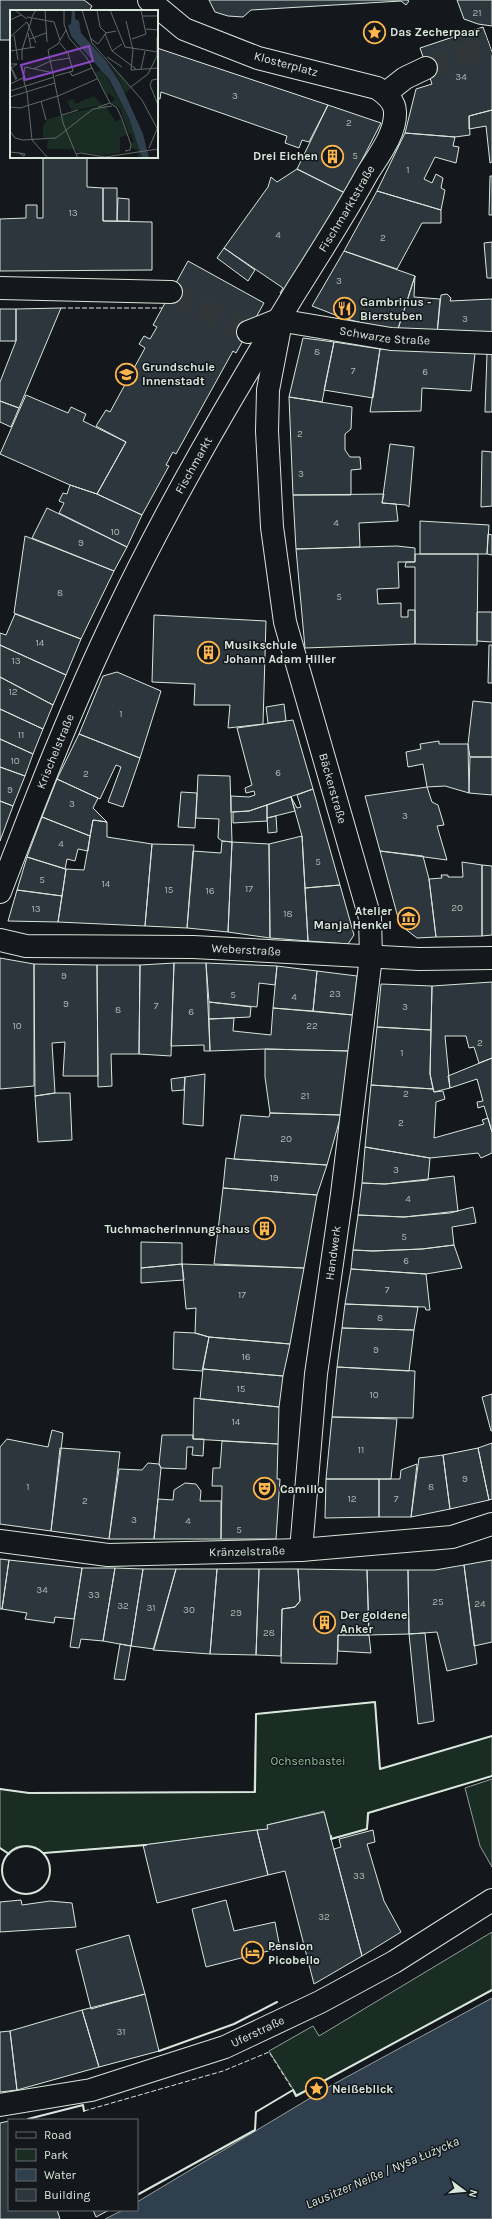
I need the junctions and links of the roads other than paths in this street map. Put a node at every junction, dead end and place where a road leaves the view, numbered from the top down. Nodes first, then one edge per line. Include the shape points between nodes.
1 (149, 0) edge
2 (426, 68) tunnel mouth
3 (386, 94) junction
4 (0, 288) edge
5 (171, 292) tunnel mouth
6 (278, 320) junction
7 (248, 332) dead end
8 (492, 343) edge
9 (116, 614) joint
10 (0, 892) edge
11 (0, 940) edge
12 (371, 957) junction
13 (492, 958) edge
14 (492, 1524) edge
15 (0, 1541) edge
16 (301, 1550) junction
17 (492, 1900) edge
18 (0, 2105) edge

1 - 3 street, Klosterplatz via 184,29 258,58 377,88
2 - 3 street via 405,78
3 - 6 street, Fischmarktstraße via 393,102 395,112 388,138
4 - 5 street
6 - 7 street
6 - 8 street, Schwarze Straße via 391,338
6 - 9 street, Fischmarkt via 169,511
6 - 12 street, Bäckerstraße via 281,322 268,390 267,431 272,527 285,622 370,918
9 - 10 street, Krischelstraße via 38,791
11 - 12 street, Weberstraße via 26,946 193,947
12 - 13 street, Weberstraße
12 - 16 street, Handwerk via 342,1194 316,1374
14 - 16 street, Kränzelstraße via 452,1537
15 - 16 street, Kränzelstraße via 108,1555
17 - 18 street, Uferstraße via 394,1962 320,2002 225,2047 91,2090

